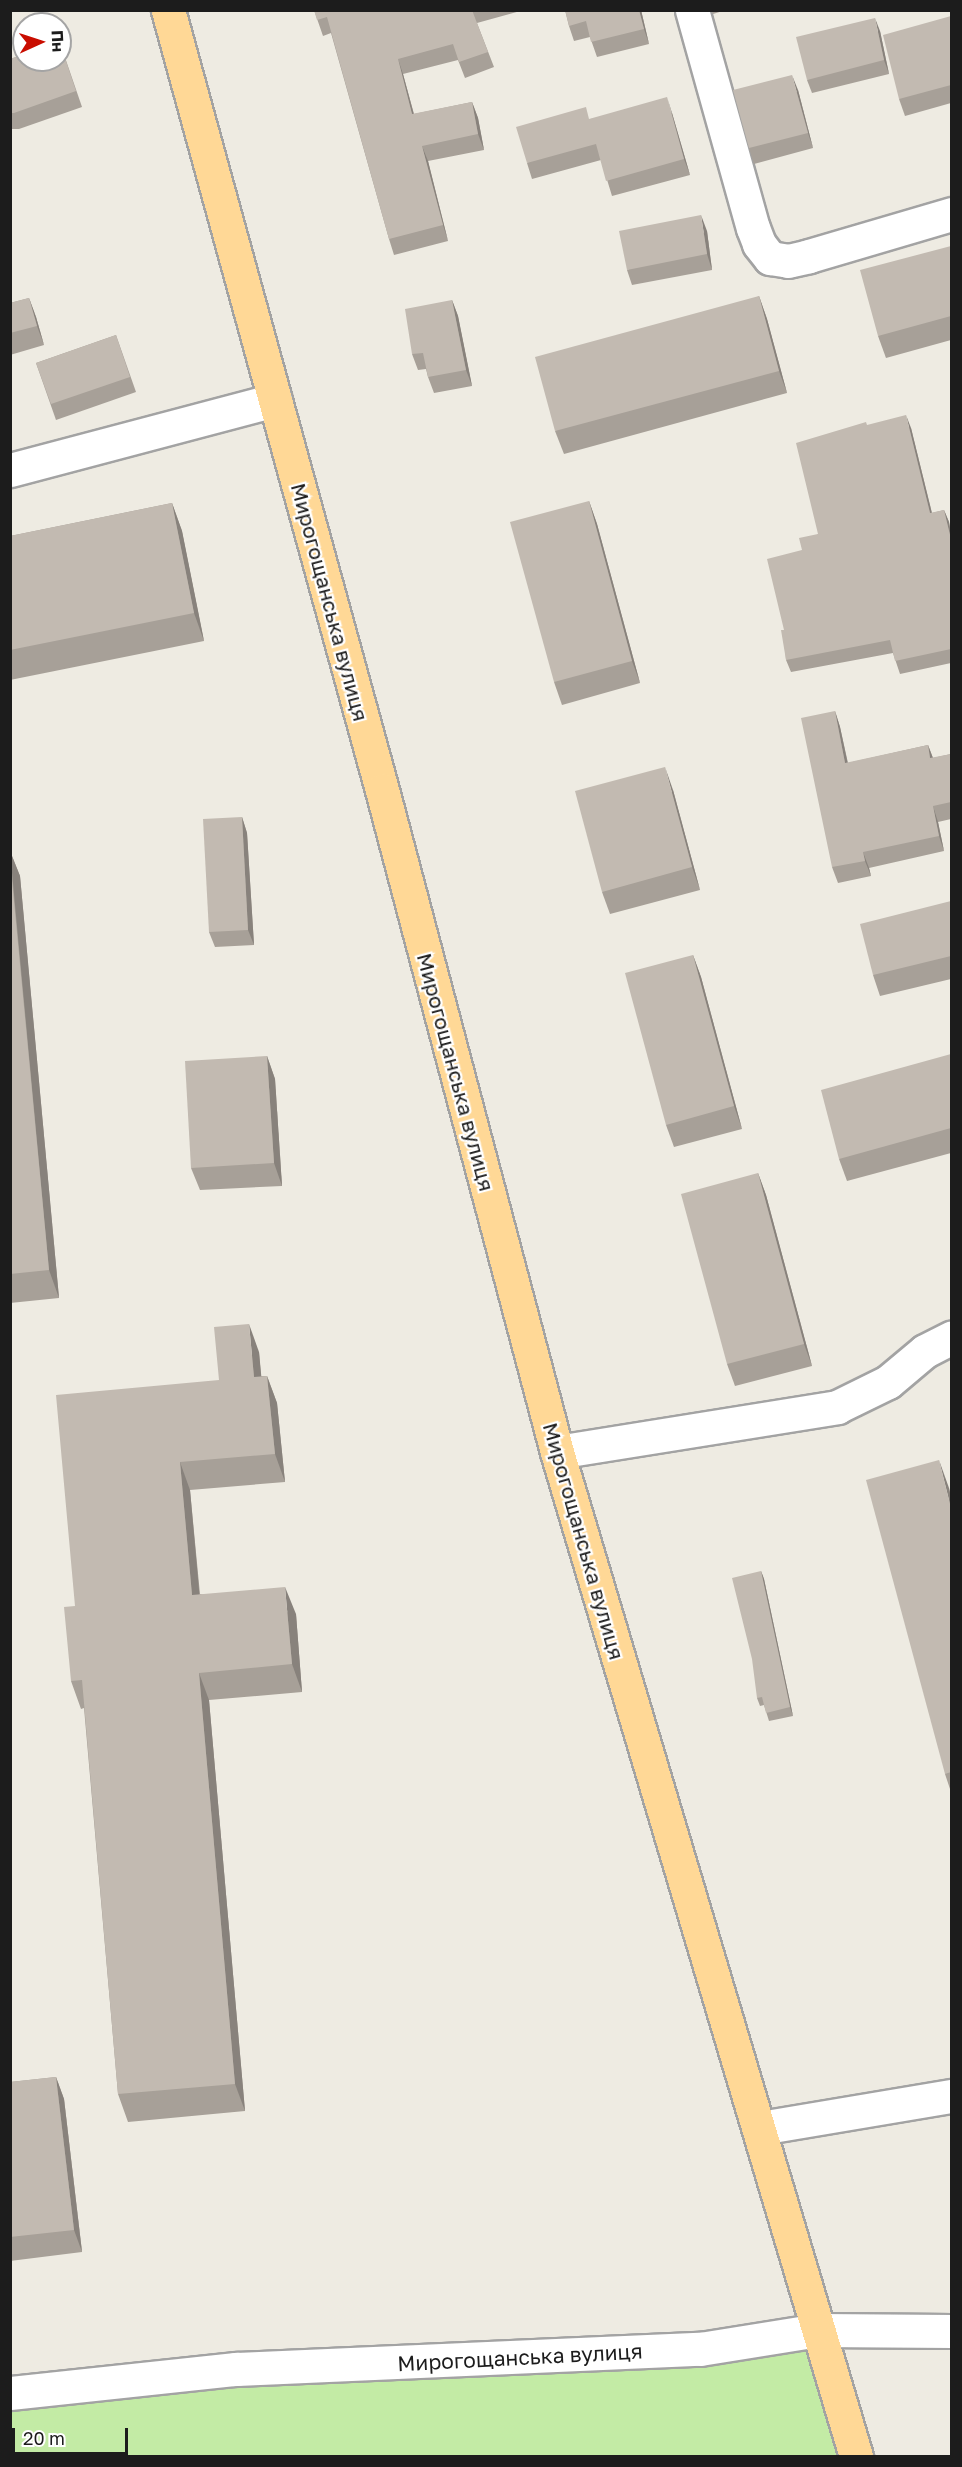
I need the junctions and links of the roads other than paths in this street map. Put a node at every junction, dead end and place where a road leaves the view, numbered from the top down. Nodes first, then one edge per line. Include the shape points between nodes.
1 (168, 10) edge
2 (692, 10) edge
3 (951, 214) edge
4 (275, 400) junction
5 (10, 470) edge
6 (951, 1337) edge
7 (556, 1452) junction
8 (951, 2096) edge
9 (760, 2128) junction
10 (818, 2330) junction
11 (951, 2331) edge
12 (10, 2393) edge
13 (856, 2457) edge

1 - 4 main road, Мирогощанська вулиця via 230,249
2 - 3 street via 759,244 770,258 788,261 809,256
4 - 5 street
4 - 7 main road, Мирогощанська вулиця
6 - 7 street via 925,1351 888,1382 837,1407
7 - 9 main road, Мирогощанська вулиця
8 - 9 street
9 - 10 main road, Мирогощанська вулиця
10 - 11 street
10 - 12 street, Мирогощанська вулиця via 700,2349 236,2369
10 - 13 main road

